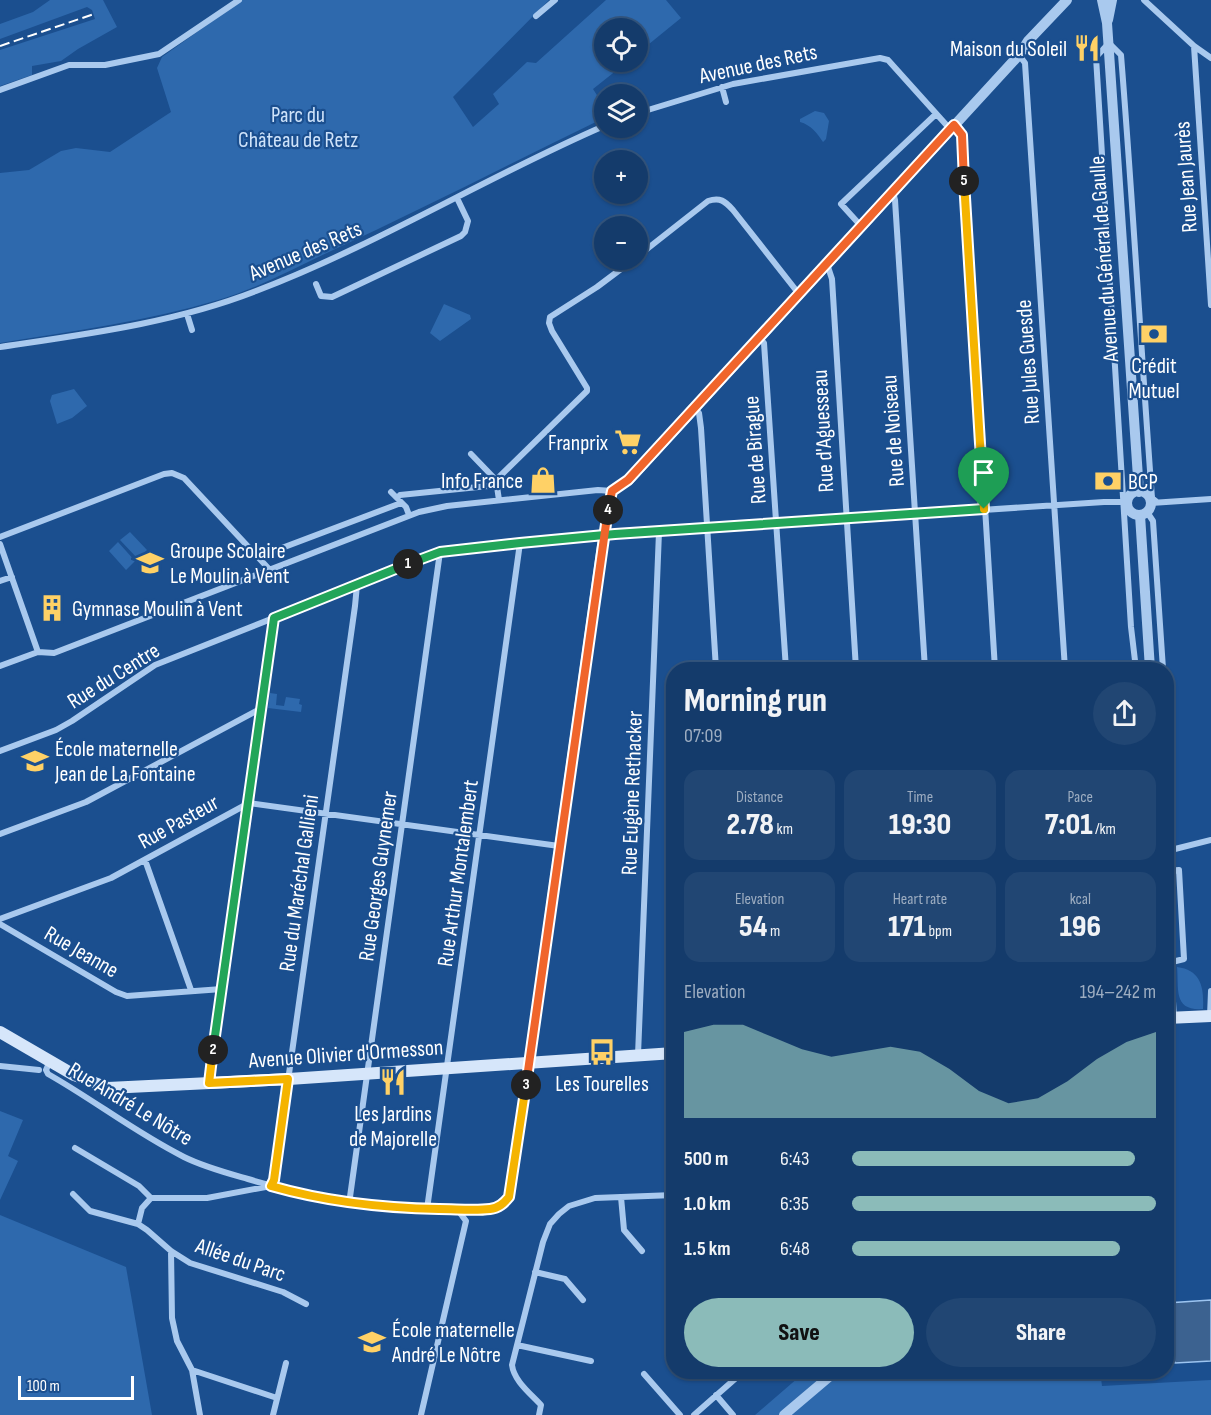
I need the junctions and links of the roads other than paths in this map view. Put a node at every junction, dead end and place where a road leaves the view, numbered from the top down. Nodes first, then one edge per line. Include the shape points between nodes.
1 (239, 0) edge
2 (555, 0) edge
3 (1067, 0) edge
4 (1102, 0) edge
5 (1112, 0) edge
6 (1144, 0) edge
7 (536, 16) dead end
8 (1107, 23) junction
9 (1109, 43) junction
10 (1194, 46) junction
11 (1019, 55) junction
12 (1211, 58) edge
13 (722, 87) junction
14 (0, 90) edge
15 (726, 102) dead end
16 (648, 110) edge
17 (936, 114) junction
18 (952, 127) junction
19 (594, 131) edge
20 (892, 192) junction
21 (457, 198) junction
22 (861, 226) junction
23 (648, 248) edge
24 (827, 264) junction
25 (620, 270) edge
26 (315, 284) dead end
27 (799, 294) junction
28 (1211, 305) edge
29 (187, 314) junction
30 (192, 330) dead end
31 (760, 338) junction
32 (0, 347) edge
33 (695, 408) junction
34 (471, 454) dead end
35 (497, 483) junction
36 (612, 491) junction
37 (391, 492) dead end
38 (1139, 492) junction
39 (1211, 499) edge
40 (399, 500) junction
41 (499, 500) junction
42 (1126, 502) junction
43 (1054, 505) junction
44 (1149, 508) junction
45 (984, 509) junction
46 (915, 514) junction
47 (409, 515) junction
48 (846, 519) junction
49 (777, 524) junction
50 (707, 528) junction
51 (659, 532) junction
52 (604, 536) junction
53 (0, 537) edge
54 (520, 543) junction
55 (0, 544) edge
56 (440, 552) junction
57 (258, 557) junction
58 (269, 570) junction
59 (12, 577) junction
60 (0, 581) edge
61 (357, 585) junction
62 (274, 618) junction
63 (38, 652) junction
64 (716, 662) edge
65 (786, 662) edge
66 (856, 662) edge
67 (925, 662) edge
68 (995, 662) edge
69 (1065, 662) edge
70 (1135, 662) edge
71 (1150, 662) edge
72 (1162, 662) edge
73 (0, 666) edge
74 (262, 708) junction
75 (0, 751) edge
76 (249, 803) junction
77 (326, 814) junction
78 (402, 824) junction
79 (0, 834) edge
80 (480, 835) junction
81 (1211, 840) edge
82 (559, 846) junction
83 (1174, 849) edge
84 (145, 860) junction
85 (1174, 870) edge
86 (0, 919) edge
87 (0, 924) edge
88 (1174, 962) edge
89 (222, 989) junction
90 (191, 990) junction
91 (1211, 991) edge
92 (1210, 1016) edge
93 (1174, 1018) edge
94 (0, 1032) edge
95 (666, 1053) edge
96 (639, 1054) junction
97 (50, 1061) junction
98 (529, 1062) junction
99 (0, 1066) edge
100 (447, 1068) junction
101 (39, 1070) dead end
102 (368, 1073) junction
103 (288, 1079) junction
104 (209, 1083) junction
105 (75, 1148) dead end
106 (271, 1186) junction
107 (73, 1194) dead end
108 (666, 1195) edge
109 (621, 1197) junction
110 (151, 1198) junction
111 (349, 1204) junction
112 (427, 1209) junction
113 (457, 1209) junction
114 (138, 1224) junction
115 (171, 1251) junction
116 (642, 1251) dead end
117 (535, 1272) junction
118 (583, 1300) dead end
119 (306, 1304) dead end
120 (517, 1345) junction
121 (591, 1361) dead end
122 (286, 1363) dead end
123 (192, 1370) junction
124 (644, 1374) dead end
125 (735, 1379) edge
126 (827, 1379) edge
127 (716, 1395) junction
128 (277, 1398) junction
129 (200, 1415) edge
130 (273, 1415) edge
131 (421, 1415) edge
132 (539, 1415) edge
133 (680, 1415) edge
134 (694, 1415) edge
135 (733, 1415) edge
136 (784, 1415) edge

1 - 14 street via 159,54 105,65 63,66
2 - 7 street
3 - 11 street
4 - 8 street, Avenue du Général de Gaulle
5 - 8 street, Avenue du Général de Gaulle
6 - 10 street
8 - 9 street, Avenue du Général de Gaulle
9 - 38 street, Avenue du Général de Gaulle
9 - 42 street via 1096,57
9 - 44 street via 1121,55 1152,498
10 - 12 street
10 - 28 street, Rue Jean Jaurès
11 - 18 street
11 - 43 street, Rue Jules Guesde via 1025,63
13 - 15 street
13 - 16 street, Avenue des Rets
13 - 17 street, Avenue des Rets via 880,58 888,60
17 - 18 street
17 - 22 street via 841,204
18 - 20 street
18 - 45 street via 962,135
19 - 21 street, Avenue des Rets
20 - 22 street
20 - 46 street, Rue de Noiseau
21 - 26 street via 468,221 461,236 332,297 321,296
21 - 29 street, Avenue des Rets via 309,269
22 - 24 street
23 - 27 street via 708,201 721,199
24 - 27 street
24 - 48 street, Rue d'Aguesseau via 832,279
25 - 35 street via 550,317 552,332 587,391
27 - 31 street
29 - 30 street
29 - 32 street, Avenue des Rets
31 - 33 street
31 - 49 street, Rue de Birague via 764,343
33 - 36 street via 628,480
33 - 50 street via 701,428
34 - 35 street
35 - 40 street via 400,495
35 - 41 street
36 - 41 street
36 - 52 street
37 - 40 street
38 - 42 street
38 - 44 street via 1149,496
39 - 44 street
40 - 47 street
40 - 57 street
41 - 47 street via 433,507
42 - 43 street, Rue du Centre
42 - 44 street via 1130,511
42 - 70 street
43 - 45 street, Rue du Centre
43 - 69 street, Rue Jules Guesde
44 - 71 street
44 - 72 street
45 - 46 street, Rue du Centre
45 - 68 street
46 - 48 street, Rue du Centre
46 - 67 street, Rue de Noiseau
47 - 58 street
48 - 49 street, Rue du Centre
48 - 66 street, Rue d'Aguesseau
49 - 50 street, Rue du Centre
49 - 65 street, Rue de Birague
50 - 51 street, Rue du Centre
50 - 64 street
51 - 52 street, Rue du Centre
51 - 96 street, Rue Eugène Rethacker
52 - 54 street, Rue du Centre
52 - 82 street
53 - 57 street via 172,473 184,478
54 - 56 street, Rue du Centre
54 - 80 street, Rue Arthur Montalembert
55 - 59 street
56 - 61 street, Rue du Centre
56 - 78 street, Rue Georges Guynemer
57 - 58 street
58 - 63 street via 54,653
59 - 60 street
59 - 63 street
61 - 62 street, Rue du Centre
61 - 77 street, Rue du Maréchal Gallieni
62 - 74 street
62 - 75 street, Rue du Centre via 155,665 56,730
63 - 73 street
74 - 76 street
74 - 79 street via 86,802
76 - 77 street, Rue Pasteur
76 - 84 street, Rue Pasteur
76 - 89 street
77 - 78 street, Rue Pasteur
77 - 103 street, Rue du Maréchal Gallieni
78 - 80 street, Rue Pasteur
78 - 102 street, Rue Georges Guynemer
80 - 82 street, Rue Pasteur
80 - 100 street, Rue Arthur Montalembert
81 - 83 street
82 - 98 street
84 - 86 street, Rue Pasteur via 111,878
84 - 90 street
85 - 88 street via 1179,870 1184,959
87 - 90 street, Rue Jeanne via 127,996
89 - 90 street, Rue Jeanne
89 - 104 street
91 - 92 street
92 - 93 main road
94 - 97 main road, Avenue Olivier d'Ormesson
95 - 96 main road, Avenue Olivier d'Ormesson
96 - 98 main road, Avenue Olivier d'Ormesson
97 - 104 main road, Avenue Olivier d'Ormesson via 108,1089
97 - 106 street, Rue André Le Nôtre via 48,1074 161,1145 186,1158
98 - 100 main road, Avenue Olivier d'Ormesson
98 - 113 street, Rue André Le Nôtre via 509,1197 491,1209
99 - 101 street
100 - 102 main road, Avenue Olivier d'Ormesson
100 - 112 street, Rue Arthur Montalembert
102 - 103 main road, Avenue Olivier d'Ormesson
102 - 111 street, Rue Georges Guynemer
103 - 104 main road, Avenue Olivier d'Ormesson
103 - 106 street, Rue du Maréchal Gallieni
105 - 110 street via 139,1186
106 - 110 street via 207,1198
106 - 111 street, Rue André Le Nôtre
107 - 114 street, Allée du Parc via 90,1211
108 - 109 street
109 - 116 street via 624,1230
109 - 117 street via 579,1202 559,1214 545,1234
110 - 114 street via 142,1208
111 - 112 street, Rue André Le Nôtre
112 - 113 street, Rue André Le Nôtre
113 - 131 street via 466,1221
114 - 115 street, Allée du Parc
115 - 119 street, Allée du Parc via 190,1263 283,1292
115 - 123 street via 172,1318 177,1341
117 - 118 street via 565,1279
117 - 120 street
120 - 121 street
120 - 132 street via 513,1372 541,1405
122 - 128 street
123 - 128 street
123 - 129 street
124 - 133 street
125 - 127 street
126 - 136 street
127 - 134 street
127 - 135 street
128 - 130 street

